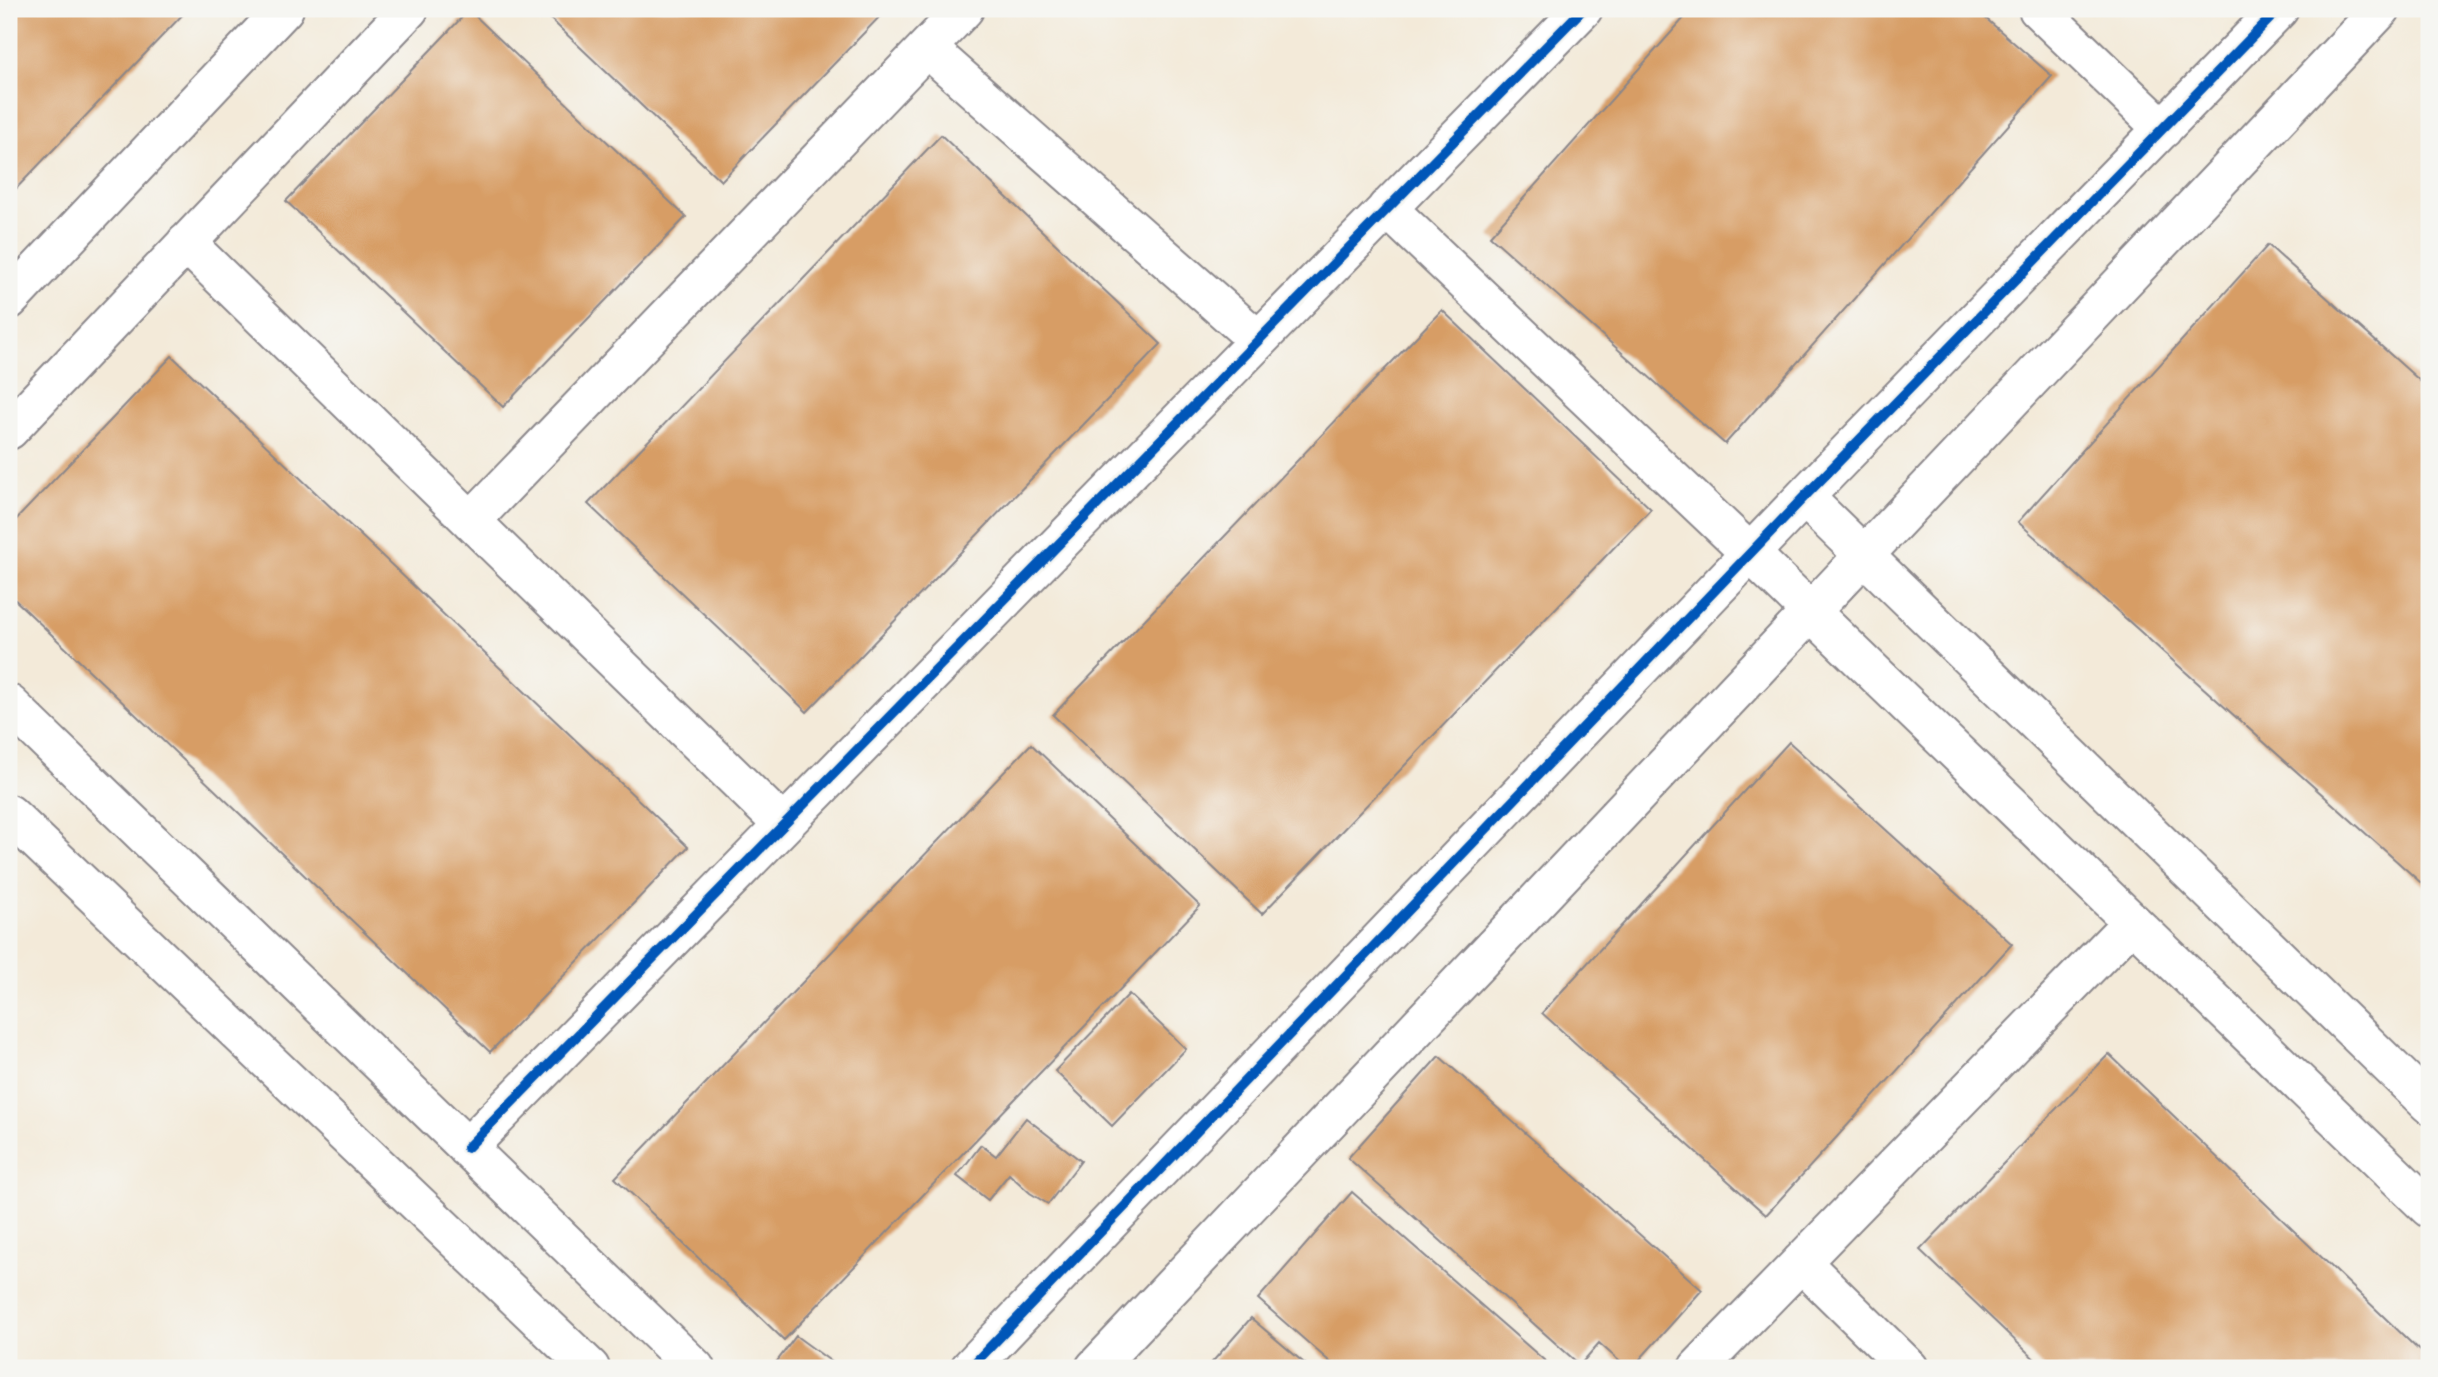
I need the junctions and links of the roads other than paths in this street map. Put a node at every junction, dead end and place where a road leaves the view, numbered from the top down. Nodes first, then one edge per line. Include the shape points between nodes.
1 (284, 9) edge
2 (409, 9) edge
3 (964, 9) edge
4 (1583, 9) edge
5 (2038, 9) edge
6 (2279, 9) edge
7 (2381, 9) edge
8 (927, 48) junction
9 (2163, 129) junction
10 (1387, 208) junction
11 (186, 243) junction
12 (9, 300) edge
13 (1258, 340) junction
14 (9, 430) edge
15 (1804, 497) junction
16 (471, 521) junction
17 (1751, 554) junction
18 (1865, 555) junction
19 (1810, 612) junction
20 (9, 705) edge
21 (9, 814) edge
22 (783, 825) junction
23 (2132, 922) junction
24 (2429, 1104) edge
25 (467, 1148) junction
26 (2429, 1208) edge
27 (1801, 1262) junction
28 (590, 1368) edge
29 (695, 1368) edge
30 (970, 1368) edge
31 (1095, 1368) edge
32 (1699, 1368) edge
33 (1909, 1368) edge

1 - 12 street
2 - 11 street
3 - 8 street
4 - 10 street
5 - 9 street
6 - 9 street
7 - 18 street
8 - 13 street
8 - 16 street
9 - 15 street
10 - 13 street
10 - 17 street
11 - 14 street
11 - 16 street
13 - 22 street
15 - 17 street
15 - 18 street
16 - 22 street
17 - 19 street
17 - 30 street
18 - 19 street
18 - 24 street
19 - 23 street
19 - 31 street
20 - 25 street
21 - 28 street
22 - 25 street
23 - 26 street
23 - 27 street
25 - 29 street
27 - 32 street
27 - 33 street

